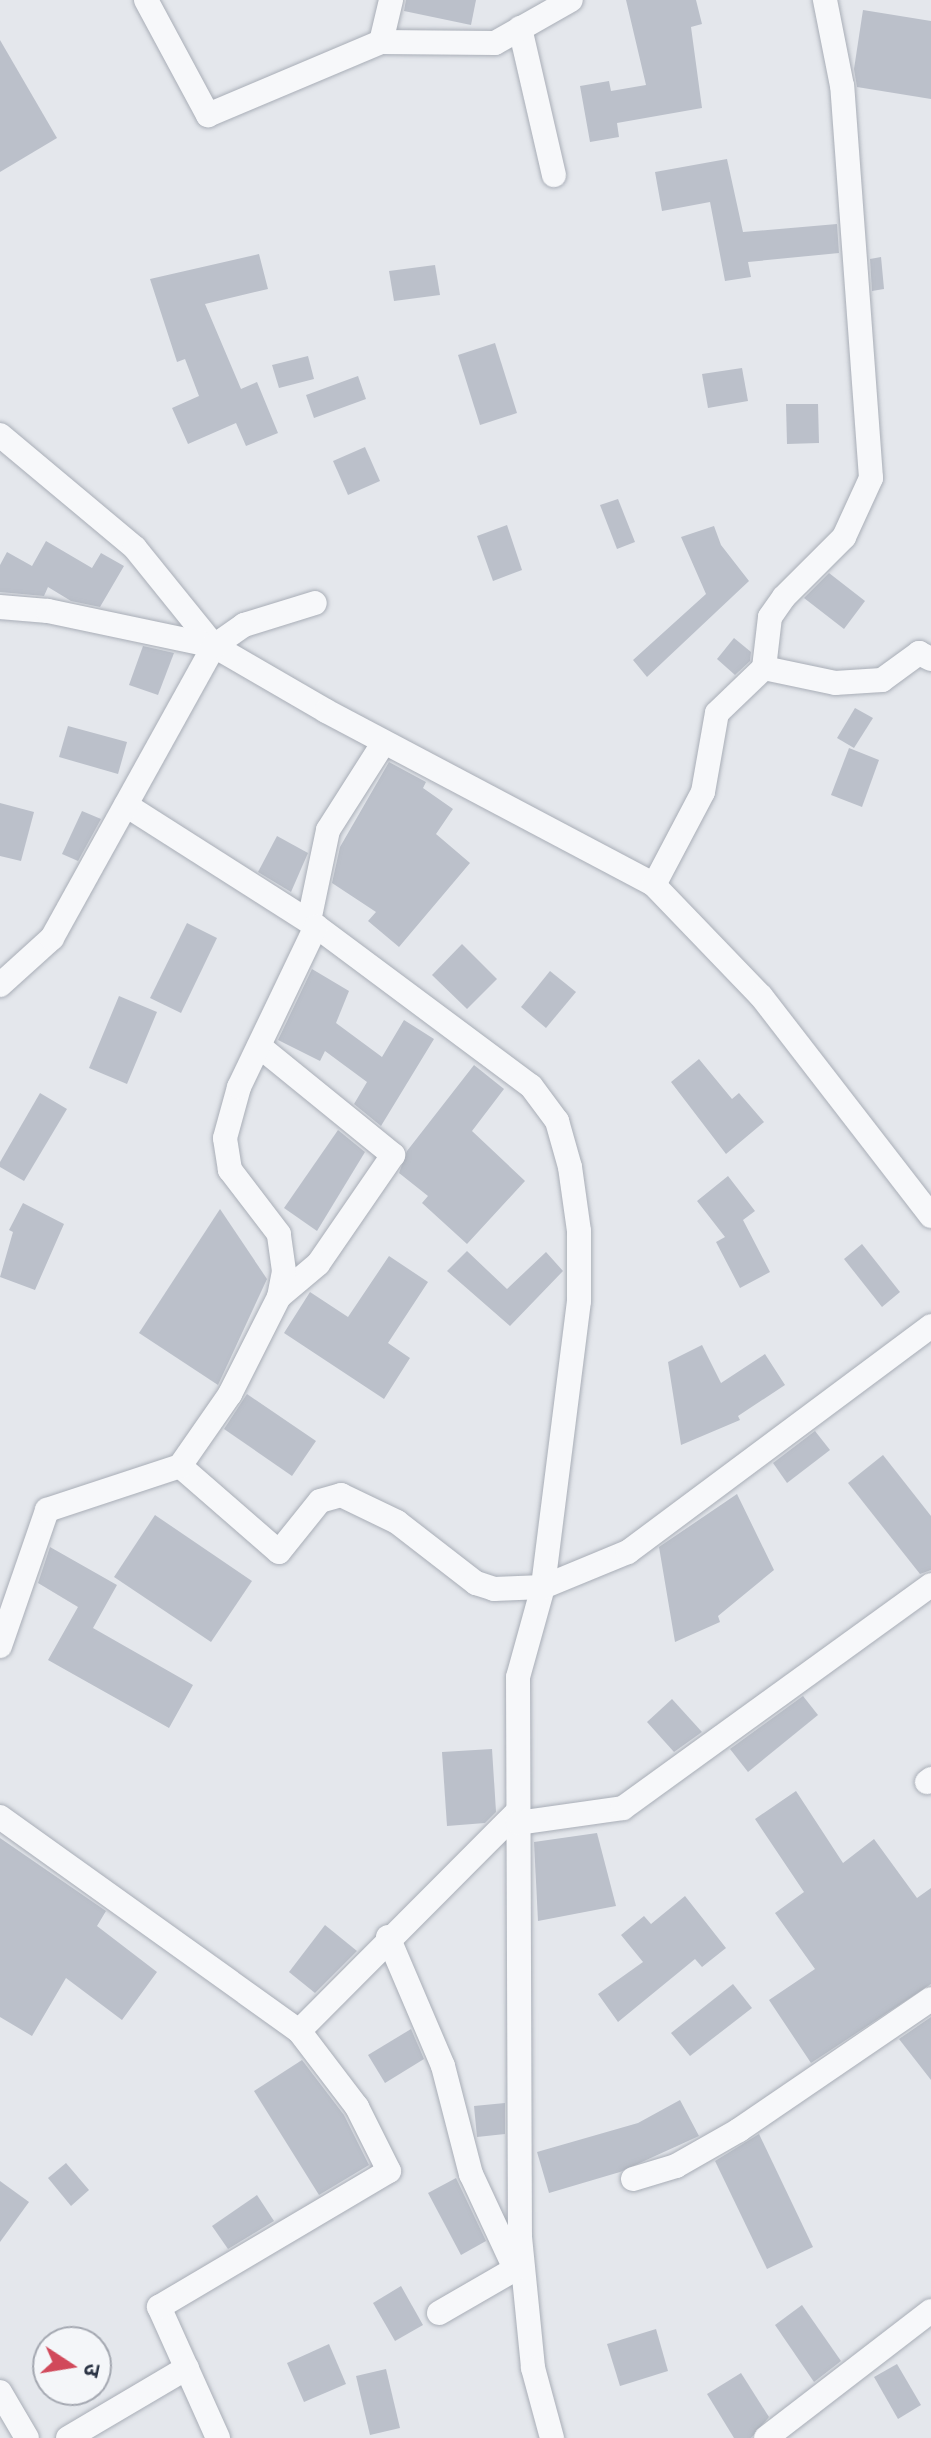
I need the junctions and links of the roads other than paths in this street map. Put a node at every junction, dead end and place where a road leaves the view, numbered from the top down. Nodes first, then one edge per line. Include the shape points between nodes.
1 (146, 0) edge
2 (391, 0) edge
3 (571, 0) edge
4 (825, 0) edge
5 (520, 28) junction
6 (381, 42) junction
7 (554, 175) dead end
8 (0, 435) edge
9 (315, 603) dead end
10 (0, 607) edge
11 (214, 646) junction
12 (931, 659) edge
13 (764, 668) junction
14 (384, 742) junction
15 (126, 805) junction
16 (654, 885) junction
17 (313, 924) junction
18 (0, 985) edge
19 (259, 1046) junction
20 (931, 1216) edge
21 (279, 1297) junction
22 (931, 1326) edge
23 (180, 1466) junction
24 (931, 1585) edge
25 (543, 1587) junction
26 (0, 1646) edge
27 (0, 1817) edge
28 (518, 1817) junction
29 (388, 1937) junction
30 (931, 1999) edge
31 (299, 2031) junction
32 (633, 2179) dead end
33 (519, 2267) junction
34 (931, 2311) edge
35 (439, 2313) dead end
36 (187, 2368) junction
37 (0, 2392) edge
38 (27, 2438) edge
39 (68, 2438) edge
40 (218, 2438) edge
41 (552, 2438) edge
42 (766, 2438) edge

1 - 6 street via 208,115
2 - 6 street
3 - 5 street
4 - 13 street via 842,86 871,478 844,537 770,617
5 - 6 street via 495,43
5 - 7 street
8 - 11 street via 135,548
9 - 11 street via 244,625
10 - 11 street via 48,611
11 - 14 street
11 - 15 street
12 - 13 street via 919,653 882,680 835,683
13 - 16 street via 717,713 703,792
14 - 16 street
14 - 17 street via 328,830
15 - 17 street
15 - 18 street via 52,938
16 - 20 street via 761,996
17 - 19 street
17 - 25 street via 531,1086 557,1121 579,1231 579,1301
19 - 21 street via 239,1087 225,1147 230,1170 262,1205 279,1234 284,1271
19 - 21 street via 393,1155 318,1264
21 - 23 street via 230,1394
22 - 25 street via 628,1552
23 - 25 street via 279,1552 320,1501 341,1495 397,1522 476,1583 494,1589
23 - 26 street via 47,1510
24 - 28 street via 623,1808
25 - 28 street via 518,1677
27 - 31 street
28 - 29 street
28 - 33 street
29 - 31 street
29 - 33 street via 443,2066 471,2174
30 - 32 street via 739,2130 676,2166
31 - 36 street via 357,2107 389,2171 159,2307
33 - 35 street
33 - 41 street via 533,2368
34 - 42 street
36 - 39 street
36 - 40 street
37 - 38 street

